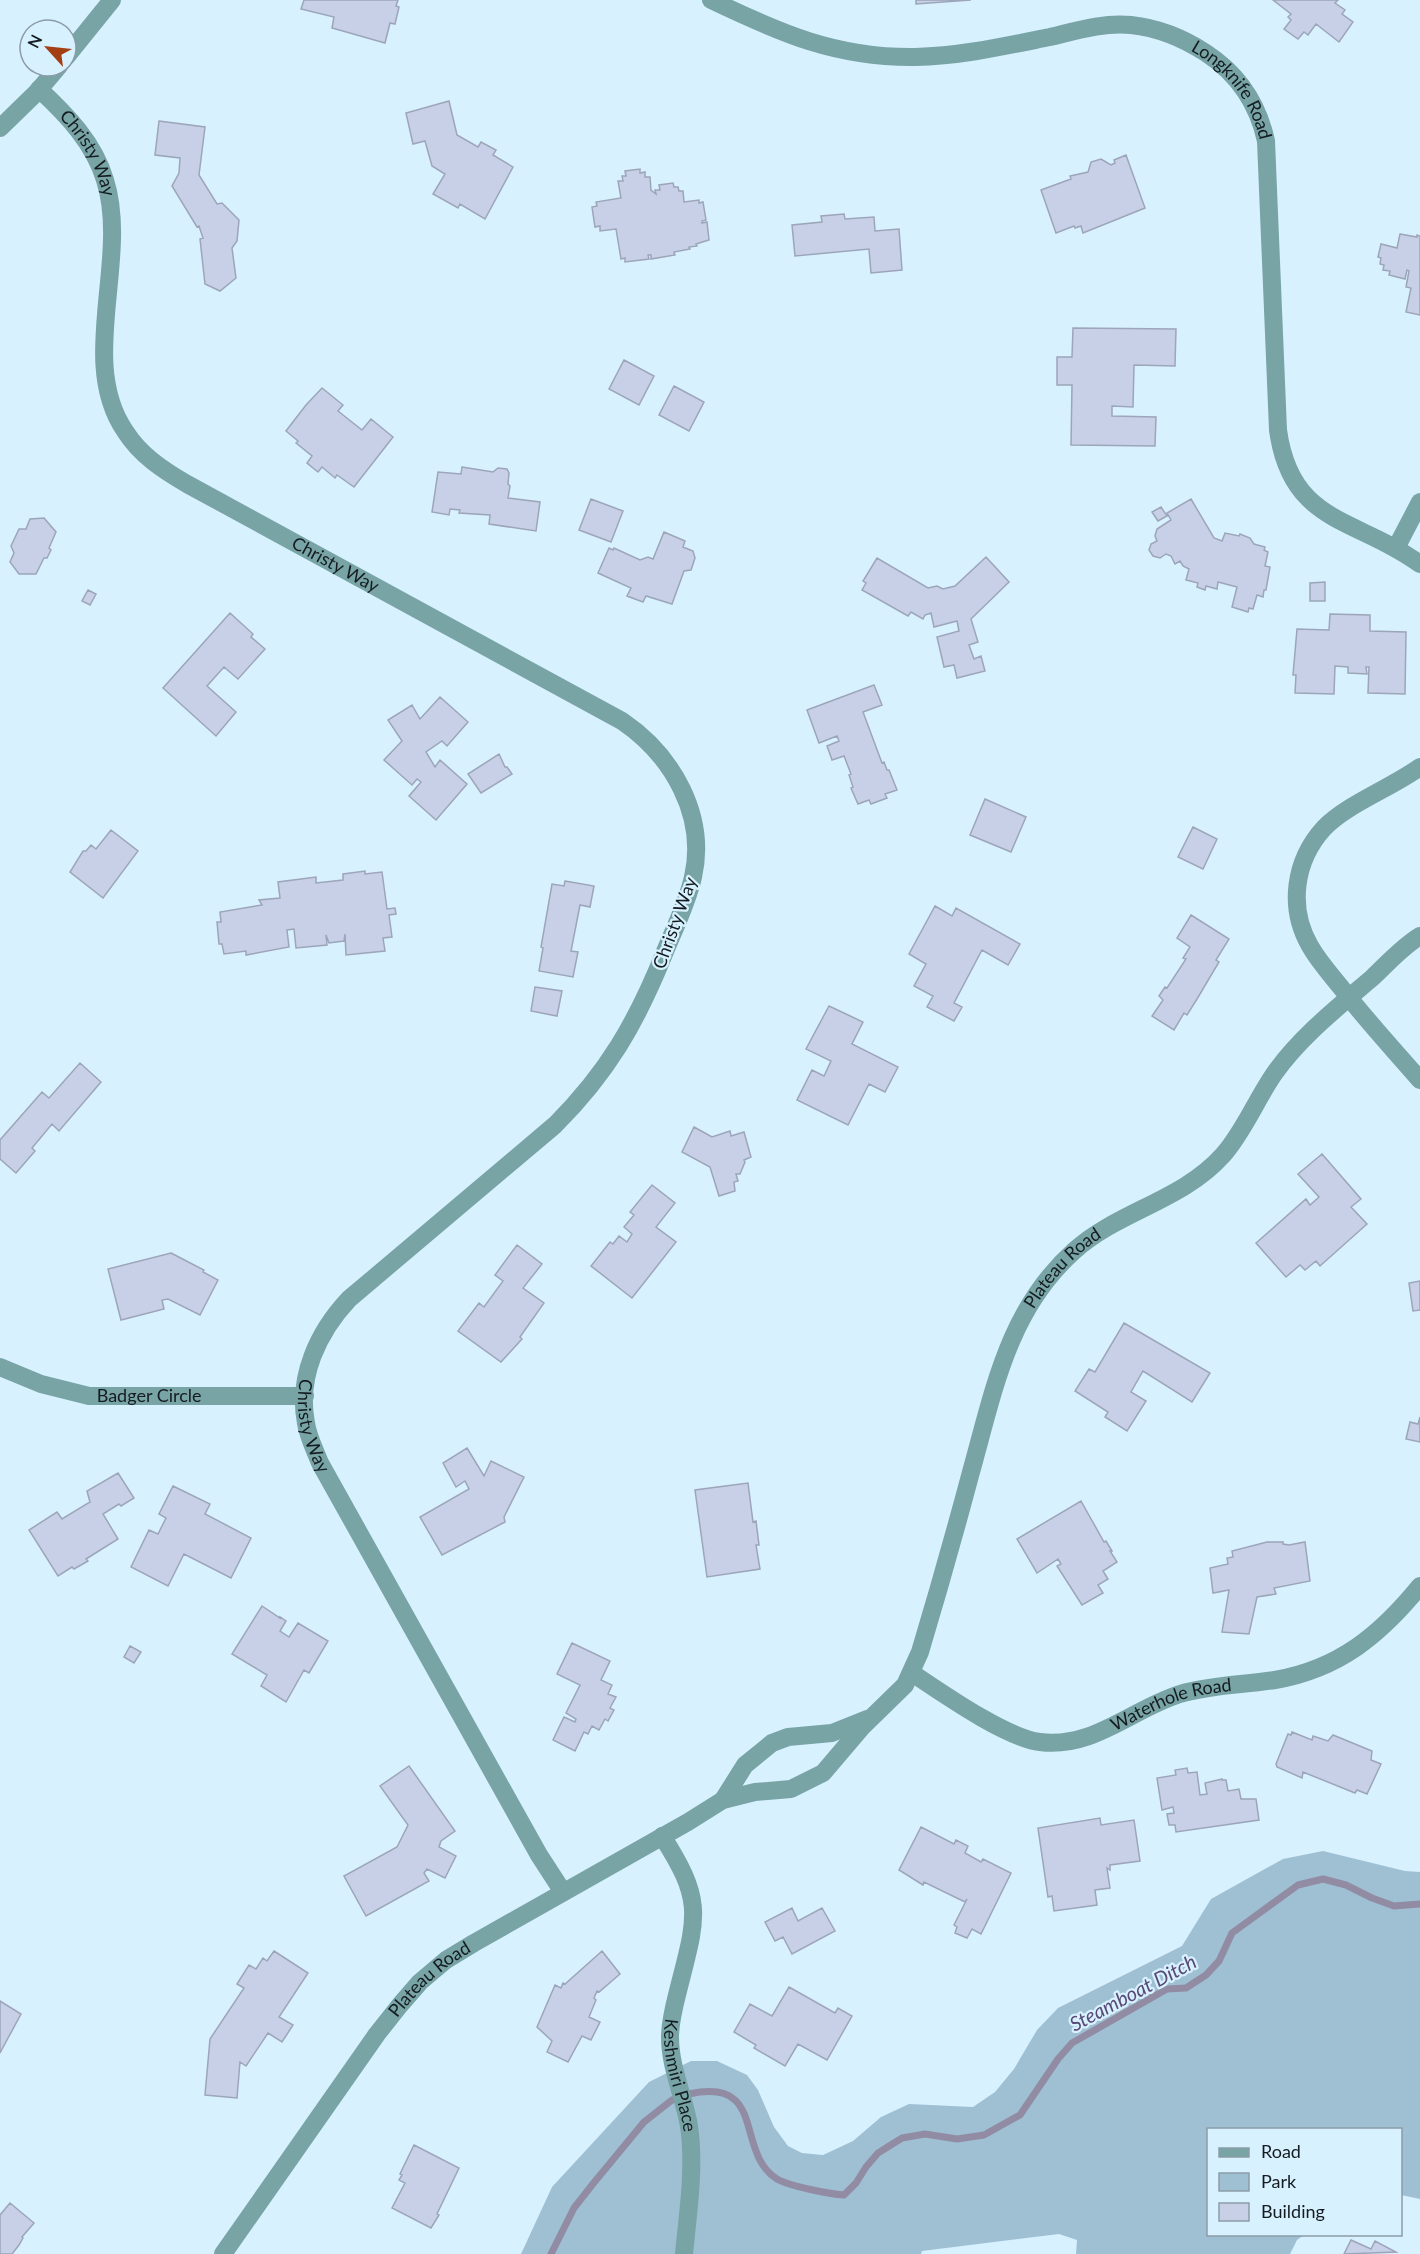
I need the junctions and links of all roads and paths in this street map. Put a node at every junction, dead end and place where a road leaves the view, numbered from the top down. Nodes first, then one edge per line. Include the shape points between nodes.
1 (112, 0) edge
2 (711, 0) edge
3 (78, 42) edge
4 (49, 78) edge
5 (39, 89) junction
6 (0, 128) edge
7 (1420, 502) edge
8 (1396, 548) junction
9 (1420, 564) edge
10 (1420, 767) edge
11 (1420, 936) edge
12 (1349, 997) junction
13 (1420, 1080) edge
14 (0, 1366) edge
15 (305, 1396) junction
16 (1420, 1586) edge
17 (912, 1674) junction
18 (872, 1717) junction
19 (723, 1800) junction
20 (662, 1836) junction
21 (563, 1892) junction
22 (223, 2254) edge
23 (684, 2254) edge

1 - 3 street
2 - 8 street, Longknife Road via 810,43 877,56 984,51 1090,28 1128,24 1176,36 1213,58 1245,90 1256,108 1266,141 1278,430 1285,465 1302,494 1315,505
4 - 5 street
5 - 6 street
5 - 15 street, Christy Way via 80,131 106,181 113,236 105,337 108,391 124,431 138,448 187,484 622,721 639,733 670,767 690,808 695,829 694,870 687,898 651,987 620,1047 555,1125 333,1316 313,1354
7 - 8 street
8 - 9 street, Longknife Road
10 - 12 street via 1337,817 1313,842 1298,878 1301,925 1311,949
11 - 12 street, Plateau Road
12 - 13 street
12 - 17 street, Plateau Road via 1275,1073 1238,1135 1210,1169 1094,1235 1041,1288 1002,1362
14 - 15 street, Badger Circle via 41,1384 89,1396
15 - 21 street, Christy Way via 310,1440 334,1489
16 - 17 street, Waterhole Road via 1380,1630 1333,1662 1301,1675 1179,1694 1077,1741 1036,1742 995,1725
17 - 18 street, Plateau Road via 892,1700
18 - 19 street, Plateau Road via 823,1773 807,1782 791,1789
18 - 19 street, Plateau Road via 832,1733 788,1737 772,1743 745,1766
19 - 20 street, Plateau Road
20 - 21 street, Plateau Road
20 - 23 street, Keshmiri Place via 684,1872 694,1918 670,2035 691,2145
21 - 22 street, Plateau Road via 446,1960 420,1982 377,2034

